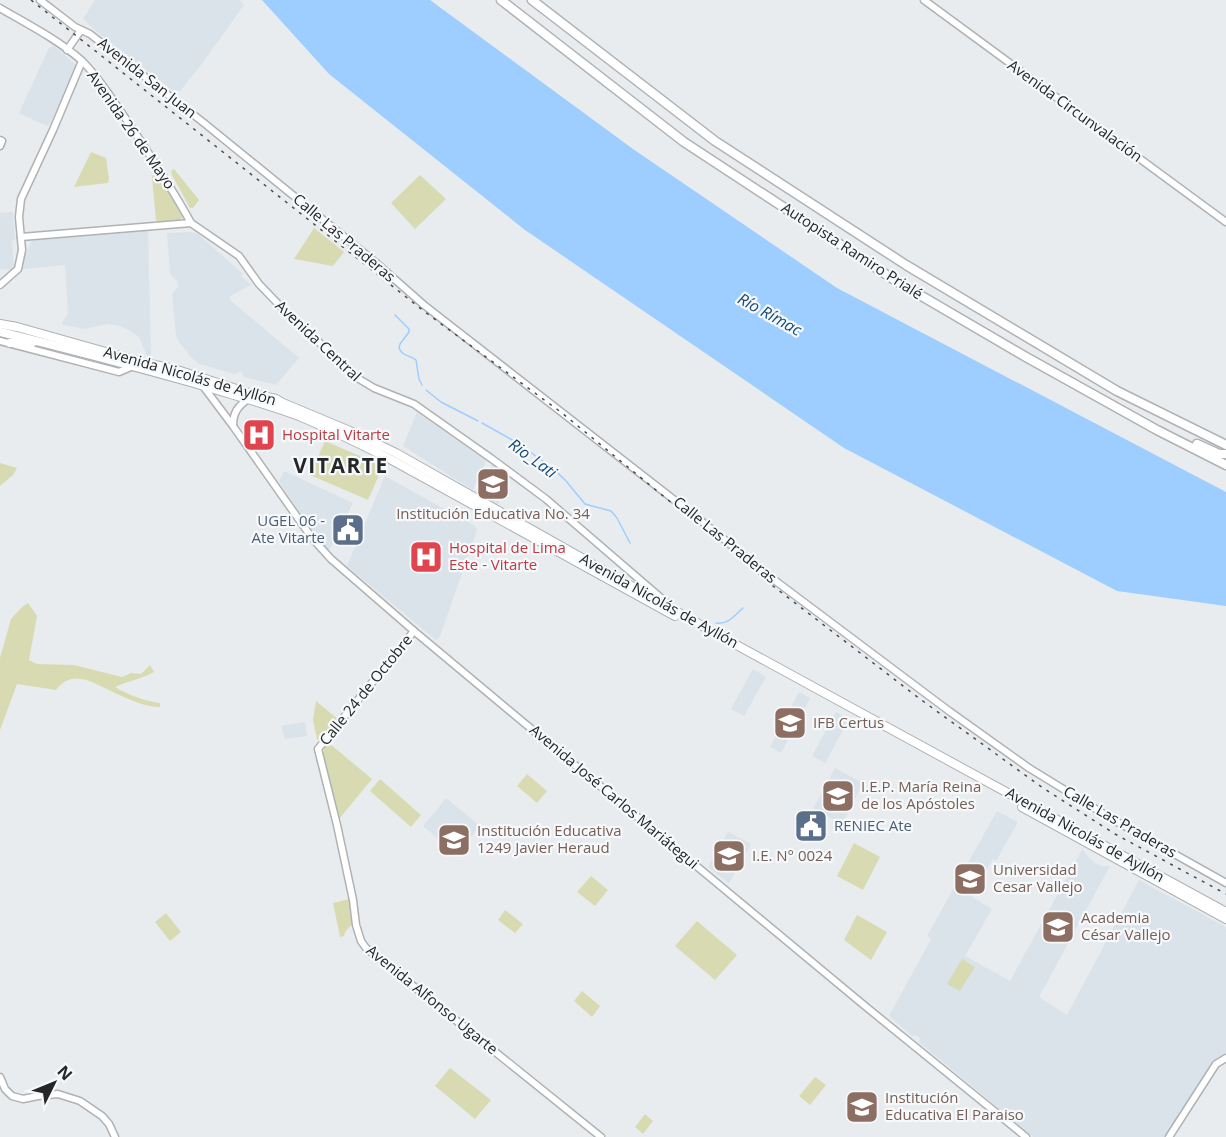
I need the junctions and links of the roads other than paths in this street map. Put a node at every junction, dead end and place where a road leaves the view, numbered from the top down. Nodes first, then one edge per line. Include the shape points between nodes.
1 (40, 0) edge
2 (501, 0) edge
3 (532, 0) edge
4 (924, 0) edge
5 (0, 8) edge
6 (557, 20) junction
7 (81, 30) junction
8 (544, 33) junction
9 (67, 50) junction
10 (82, 61) junction
11 (250, 160) joint
12 (1226, 222) edge
13 (191, 223) junction
14 (21, 237) junction
15 (0, 285) edge
16 (0, 324) edge
17 (0, 332) edge
18 (0, 341) edge
19 (41, 342) junction
20 (10, 343) junction
21 (133, 366) junction
22 (203, 386) junction
23 (248, 399) junction
24 (233, 426) junction
25 (1157, 429) junction
26 (1226, 445) edge
27 (1226, 454) edge
28 (1226, 465) edge
29 (678, 612) junction
30 (414, 631) junction
31 (318, 749) joint
32 (1226, 883) edge
33 (1226, 912) edge
34 (1226, 919) edge
35 (1226, 1058) edge
36 (0, 1077) edge
37 (115, 1137) edge
38 (601, 1137) edge
39 (1026, 1137) edge
40 (1169, 1137) edge

1 - 7 street, Avenida San Juan
2 - 8 highway, Autopista Ramiro Prialé
3 - 6 highway, Autopista Ramiro Prialé
4 - 12 street, Avenida Circunvalación
5 - 9 street, Avenida 26 de Mayo
6 - 8 highway via 555,32
6 - 26 highway, Autopista Ramiro Prialé via 715,141 906,265 1117,391
7 - 9 street
7 - 11 street, Avenida San Juan
8 - 25 highway, Autopista Ramiro Prialé via 684,142 896,281
9 - 10 street, Avenida 26 de Mayo
10 - 13 street, Avenida 26 de Mayo via 110,96
10 - 14 street via 19,206
11 - 32 street, Calle Las Praderas via 424,305 777,582 949,711 1029,768
13 - 14 street
13 - 29 street, Avenida Central via 239,256 259,285 359,379 414,404 492,459 546,499
14 - 15 street via 18,269
16 - 29 main road, Avenida Nicolás de Ayllón via 276,399 396,453
17 - 19 main road, Avenida Nicolás de Ayllón
18 - 20 street
19 - 20 main road
19 - 21 main road, Avenida Nicolás de Ayllón
20 - 21 street via 119,372
21 - 22 main road, Avenida Nicolás de Ayllón
22 - 23 main road, Avenida Nicolás de Ayllón
22 - 24 street, Avenida José Carlos Mariátegui
23 - 24 street via 234,413
23 - 34 main road, Avenida Nicolás de Ayllón via 321,426 390,459
24 - 30 street, Avenida José Carlos Mariátegui via 312,538
25 - 27 highway
25 - 28 highway, Autopista Ramiro Prialé
29 - 33 main road, Avenida Nicolás de Ayllón
30 - 31 street, Calle 24 de Octobre
30 - 39 street, Avenida José Carlos Mariátegui
31 - 38 street, Avenida Alfonso Ugarte via 356,925 366,948
35 - 40 street via 1216,1064
36 - 37 street via 12,1096 23,1099 58,1094 80,1101 102,1116

